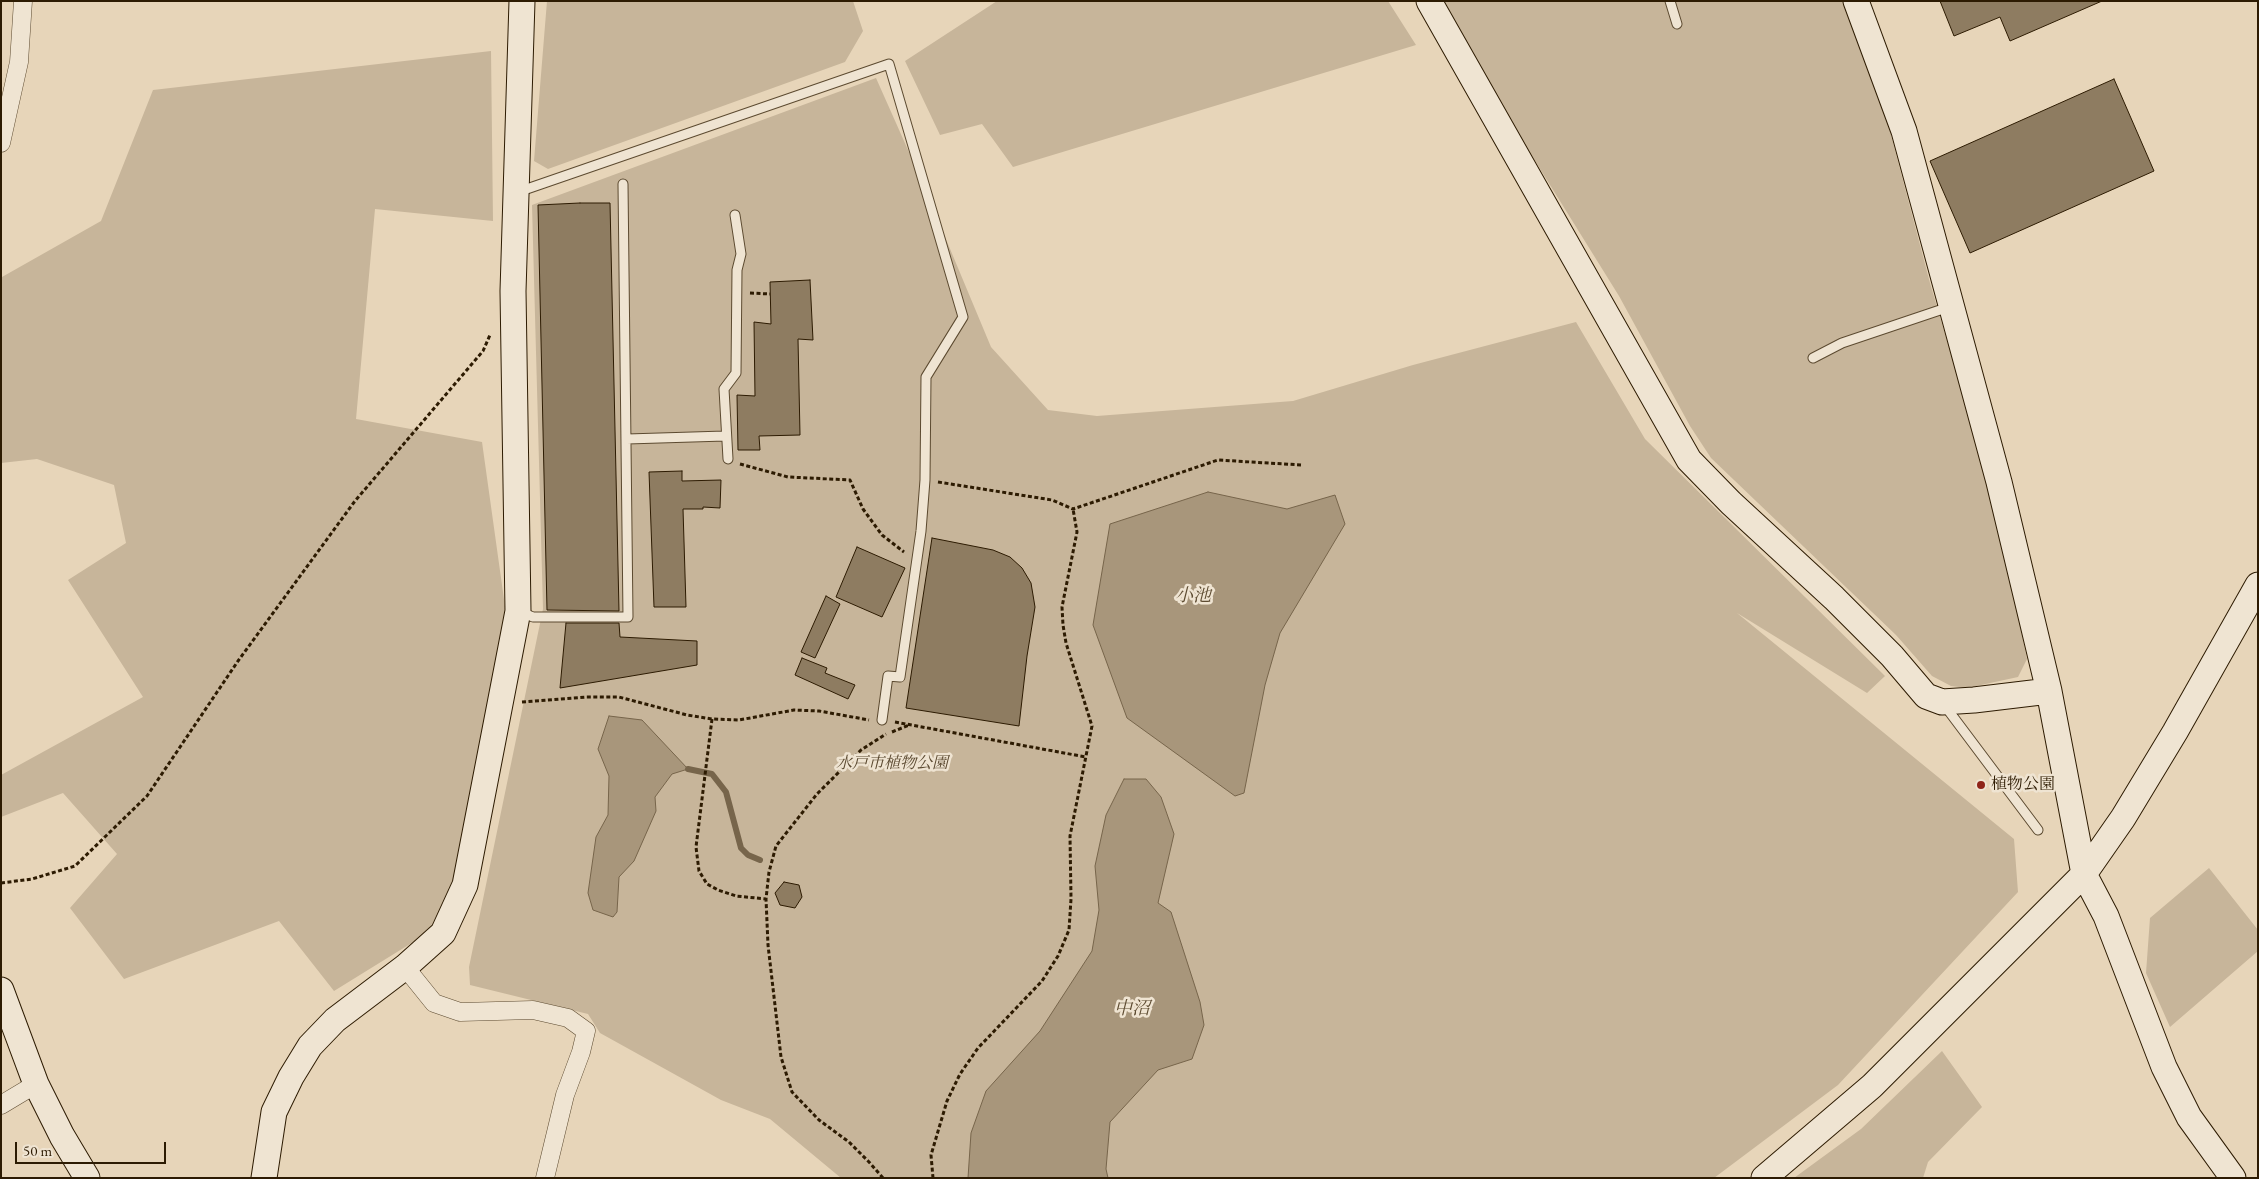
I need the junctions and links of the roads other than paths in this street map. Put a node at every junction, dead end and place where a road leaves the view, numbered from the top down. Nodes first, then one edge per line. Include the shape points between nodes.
1 (23, 1) edge
2 (522, 1) edge
3 (1429, 1) edge
4 (1670, 1) edge
5 (1856, 1) edge
6 (1677, 24) dead end
7 (1, 143) edge
8 (623, 184) dead end
9 (515, 193) junction
10 (735, 215) dead end
11 (1952, 306) junction
12 (1814, 358) dead end
13 (725, 436) junction
14 (627, 438) junction
15 (728, 459) road end
16 (2258, 585) edge
17 (518, 610) junction
18 (2049, 691) junction
19 (1942, 702) junction
20 (882, 720) road end
21 (2038, 830) dead end
22 (2084, 874) junction
23 (405, 967) junction
24 (1, 990) edge
25 (36, 1084) junction
26 (1, 1105) edge
27 (87, 1178) edge
28 (264, 1178) edge
29 (546, 1178) edge
30 (1764, 1178) edge
31 (2232, 1178) edge

1 - 7 street via 19,62
2 - 9 street
3 - 19 street via 1689,460 1886,649 1926,696
4 - 6 lane
5 - 11 street via 1904,131
8 - 14 lane
9 - 17 street via 513,290
9 - 20 lane via 890,64 964,317 926,377 925,480 918,558 900,677 888,676
10 - 13 lane via 741,254 737,270 736,373 724,389
11 - 12 lane via 1842,343
11 - 18 street via 1999,482
13 - 14 lane
13 - 15 lane
14 - 17 lane via 628,616 533,617
16 - 22 street via 2175,732 2123,818
17 - 23 street via 465,885 443,933
18 - 19 street
18 - 22 street
19 - 21 lane
22 - 30 street via 1872,1086
22 - 31 street via 2106,916 2164,1067 2189,1117
23 - 28 street via 335,1020 310,1046 274,1112
23 - 29 street via 434,1003 460,1012 533,1010 568,1018 586,1031 565,1096
24 - 25 street
25 - 26 street
25 - 27 street

